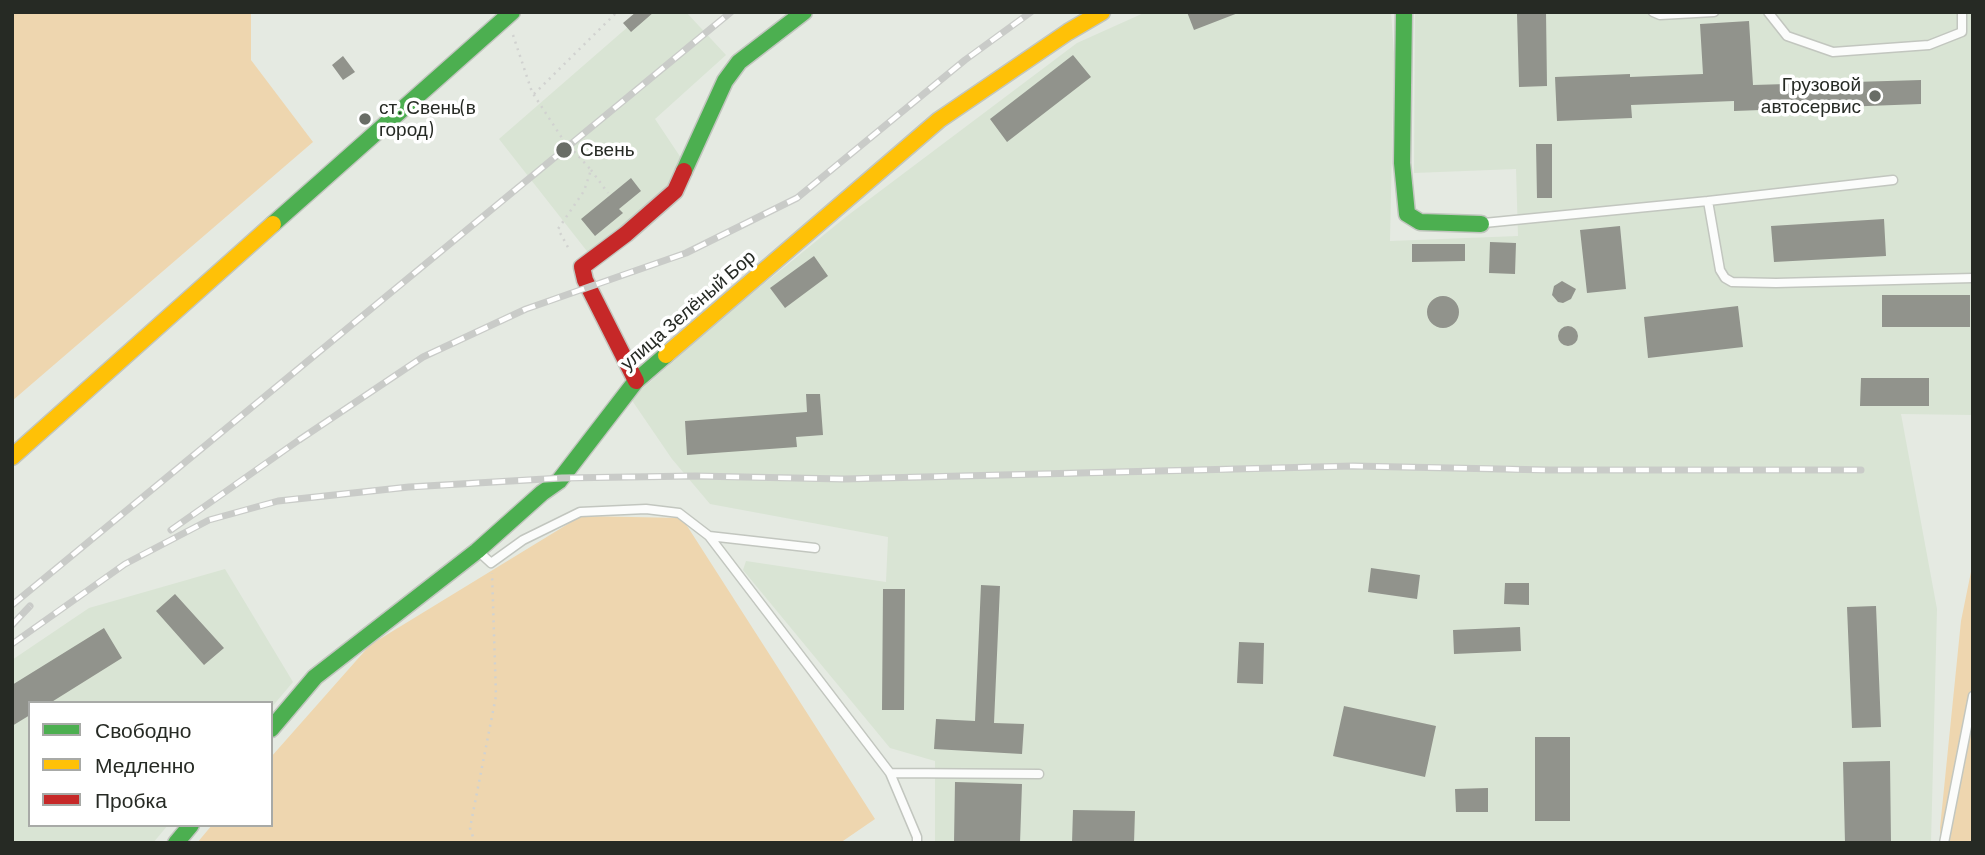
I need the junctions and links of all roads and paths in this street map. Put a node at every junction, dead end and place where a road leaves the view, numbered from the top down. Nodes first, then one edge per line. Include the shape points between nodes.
1 (617, 12) edge
2 (804, 12) edge
3 (1102, 12) edge
4 (1404, 12) edge
5 (1653, 12) edge
6 (1714, 12) edge
7 (1769, 12) edge
8 (1962, 12) edge
9 (511, 20) edge
10 (534, 94) junction
11 (591, 170) junction
12 (1893, 180) dead end
13 (608, 194) dead end
14 (1708, 201) junction
15 (1482, 224) joint
16 (570, 251) dead end
17 (1973, 278) edge
18 (636, 381) junction
19 (12, 457) edge
20 (709, 536) junction
21 (815, 548) dead end
22 (477, 551) junction
23 (491, 563) junction
24 (1973, 696) edge
25 (273, 727) edge
26 (890, 773) junction
27 (1039, 774) dead end
28 (189, 827) edge
29 (176, 843) edge
30 (475, 843) edge
31 (917, 843) edge
32 (1944, 843) edge

1 - 10 path
2 - 18 street via 739,62 725,81 675,191 582,267
3 - 18 street, улица Зелёный Бор via 939,120
4 - 15 street via 1402,163 1407,214 1420,222
5 - 6 lane
7 - 8 lane via 1787,36 1833,52 1929,46 1962,32
9 - 10 path
9 - 19 street
10 - 11 path via 562,138
11 - 13 path
11 - 16 path via 584,191 558,229
12 - 14 lane
14 - 15 lane
14 - 17 lane via 1720,270 1732,282
18 - 22 street, улица Зелёный Бор via 562,478
20 - 21 lane
20 - 23 lane via 679,513 646,509 580,512 523,540
20 - 26 lane
22 - 23 lane
22 - 25 street, улица Зелёный Бор via 315,677
23 - 30 path via 496,696 470,828
24 - 32 lane
26 - 27 lane
26 - 31 lane
28 - 29 street

